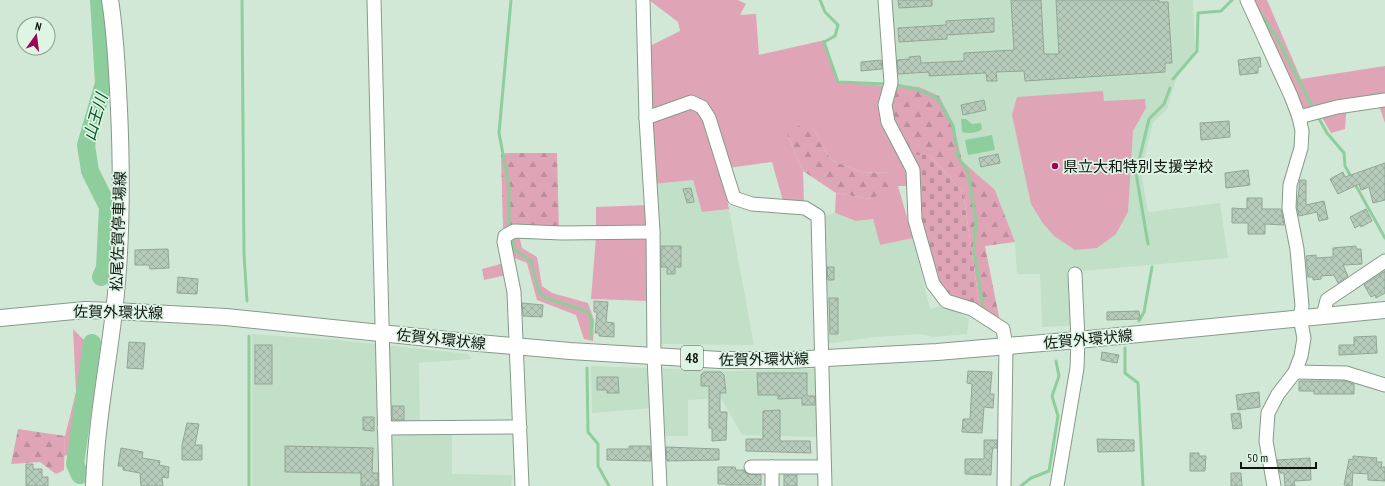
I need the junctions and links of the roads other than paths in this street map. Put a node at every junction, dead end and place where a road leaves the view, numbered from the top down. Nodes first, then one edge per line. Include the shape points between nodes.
1 (110, 0) edge
2 (374, 0) edge
3 (643, 0) edge
4 (886, 0) edge
5 (1247, 0) edge
6 (1385, 100) edge
7 (1310, 114) junction
8 (646, 118) junction
9 (653, 232) junction
10 (1385, 261) edge
11 (1075, 274) dead end
12 (114, 310) junction
13 (1385, 310) edge
14 (1323, 316) junction
15 (0, 318) edge
16 (1300, 318) junction
17 (382, 333) junction
18 (1078, 340) junction
19 (1006, 346) junction
20 (516, 347) junction
21 (654, 357) junction
22 (821, 358) junction
23 (1295, 372) junction
24 (1385, 385) edge
25 (520, 427) junction
26 (384, 428) junction
27 (751, 467) dead end
28 (772, 467) junction
29 (824, 467) junction
30 (94, 486) edge
31 (386, 486) edge
32 (522, 486) edge
33 (660, 486) edge
34 (772, 486) edge
35 (825, 486) edge
36 (1004, 486) edge
37 (1057, 486) edge
38 (1274, 486) edge

1 - 12 main road, 松尾佐賀停車場線 via 115,28 121,154 120,224
2 - 17 street
3 - 8 street
4 - 19 street via 891,83 885,105 888,122 913,170 915,220 933,284 946,301 972,309 1003,329
5 - 7 street
6 - 7 street
7 - 16 street via 1302,132 1301,148 1290,185 1289,208 1297,249 1302,306
8 - 9 street
8 - 22 street via 691,102 702,107 709,118 734,198 752,204 804,208 818,216
9 - 20 street via 509,234 504,242 514,292
9 - 21 street
10 - 14 street via 1327,300
11 - 18 street
12 - 15 main road, 佐賀外環状線 / 48 via 85,310
12 - 17 main road, 佐賀外環状線 / 48 via 226,317
12 - 30 main road, 松尾佐賀停車場線 via 95,443
13 - 14 main road, 佐賀外環状線 / 48
14 - 16 main road, 佐賀外環状線 / 48
16 - 18 main road, 佐賀外環状線 / 48
16 - 23 street via 1304,338
17 - 20 main road, 佐賀外環状線 / 48
17 - 26 street
18 - 19 main road, 佐賀外環状線 / 48
18 - 37 street via 1077,368
19 - 22 main road, 佐賀外環状線 / 48
19 - 36 street
20 - 21 main road, 佐賀外環状線 / 48
20 - 25 street
21 - 22 main road, 佐賀外環状線 / 48 via 720,360
21 - 33 street
22 - 29 street
23 - 24 street via 1346,373
23 - 38 street via 1278,394 1268,413 1266,441
25 - 26 street
25 - 32 street
26 - 31 street
27 - 28 street
28 - 29 street
28 - 34 street
29 - 35 street

